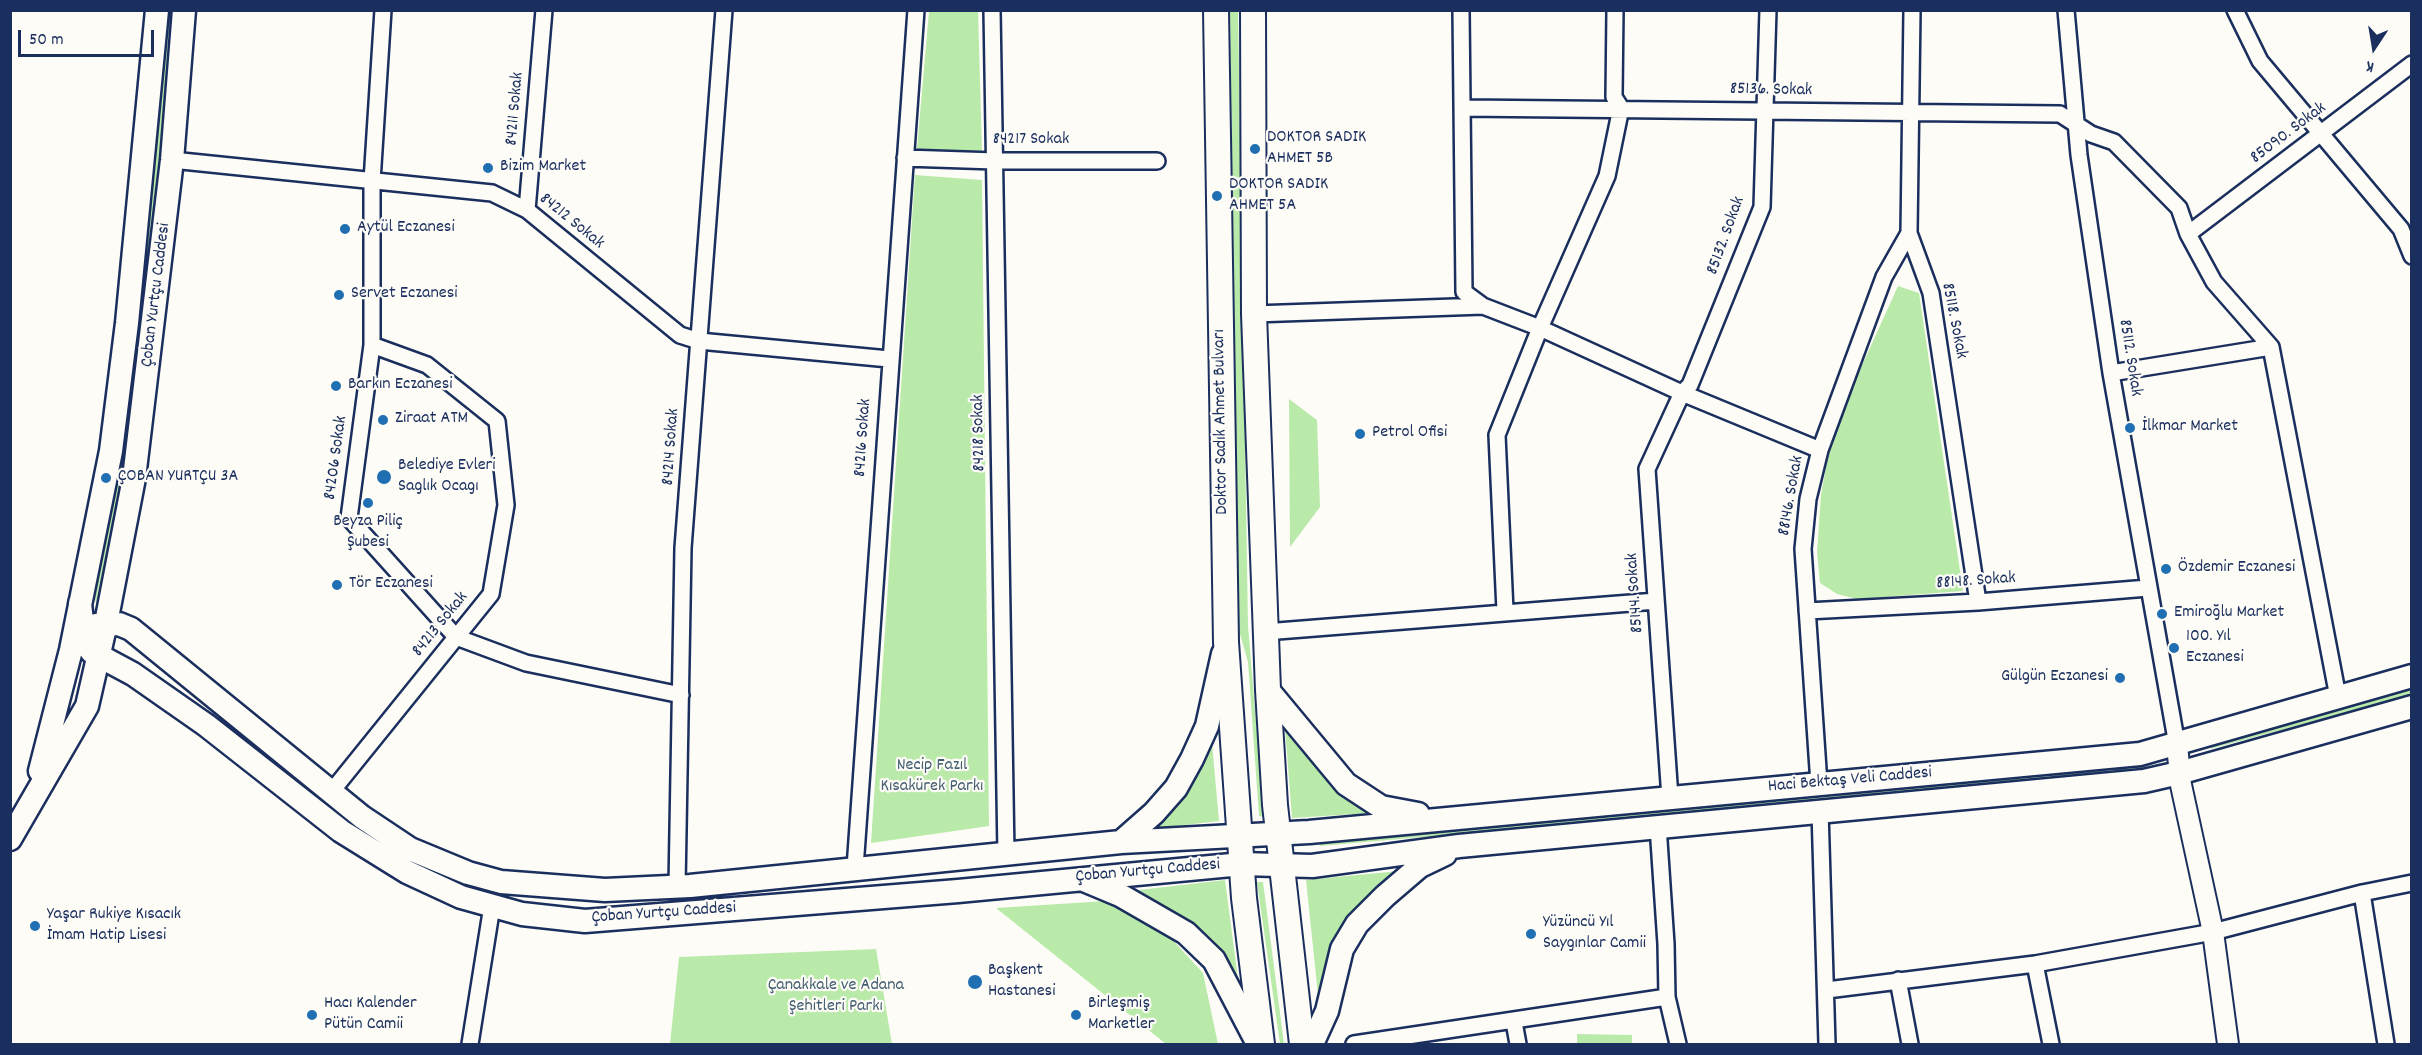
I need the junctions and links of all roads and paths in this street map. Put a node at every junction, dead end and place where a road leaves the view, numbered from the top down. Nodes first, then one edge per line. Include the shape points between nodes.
1 (157, 10) edge
2 (184, 10) edge
3 (383, 10) edge
4 (544, 10) edge
5 (724, 10) edge
6 (916, 10) edge
7 (992, 10) edge
8 (1216, 10) edge
9 (1253, 10) edge
10 (1461, 10) edge
11 (1615, 10) edge
12 (1768, 10) edge
13 (1912, 10) edge
14 (2066, 10) edge
15 (2235, 10) edge
16 (2412, 64) edge
17 (1462, 108) junction
18 (1620, 108) junction
19 (1766, 110) junction
20 (1912, 114) junction
21 (2076, 126) junction
22 (2323, 134) junction
23 (905, 158) junction
24 (172, 160) junction
25 (1157, 160) dead end
26 (995, 161) junction
27 (372, 181) junction
28 (527, 210) junction
29 (1909, 233) junction
30 (2188, 234) junction
31 (2412, 256) edge
32 (1483, 306) junction
33 (1254, 314) junction
34 (1540, 328) junction
35 (699, 341) junction
36 (372, 345) junction
37 (2271, 347) junction
38 (889, 359) junction
39 (2111, 373) junction
40 (1682, 393) junction
41 (1820, 450) junction
42 (2148, 588) junction
43 (1656, 601) junction
44 (1978, 602) junction
45 (1505, 611) junction
46 (1807, 611) junction
47 (106, 623) junction
48 (1265, 632) junction
49 (456, 637) junction
50 (77, 642) junction
51 (1226, 642) junction
52 (98, 656) junction
53 (2412, 676) edge
54 (1268, 690) junction
55 (681, 695) junction
56 (2338, 697) junction
57 (2412, 707) edge
58 (2176, 745) junction
59 (2179, 773) junction
60 (1819, 784) junction
61 (332, 791) junction
62 (1670, 798) junction
63 (22, 808) edge
64 (1820, 811) junction
65 (1443, 819) junction
66 (1658, 826) junction
67 (1278, 832) junction
68 (1241, 834) junction
69 (10, 838) edge
70 (1122, 842) junction
71 (1459, 846) junction
72 (1006, 854) junction
73 (1242, 864) junction
74 (1281, 864) junction
75 (855, 868) junction
76 (1080, 878) junction
77 (2412, 883) edge
78 (677, 886) junction
79 (2362, 893) junction
80 (492, 906) junction
81 (2213, 932) junction
82 (2035, 964) junction
83 (1898, 980) junction
84 (1827, 990) junction
85 (1667, 997) junction
86 (1514, 1022) junction
87 (470, 1044) edge
88 (1260, 1044) edge
89 (1302, 1044) edge
90 (1312, 1044) edge
91 (1354, 1044) edge
92 (1518, 1044) edge
93 (1678, 1044) edge
94 (1827, 1044) edge
95 (1910, 1044) edge
96 (2051, 1044) edge
97 (2228, 1044) edge
98 (2386, 1044) edge

1 - 50 main road, Çoban Yurtçu Caddesi via 111,451 80,603
2 - 24 main road, Çoban Yurtçu Caddesi
3 - 27 street, 84206 Sokak
4 - 28 street, 84211 Sokak
5 - 35 street, 84214 Sokak
6 - 23 street, 84216 Sokak
7 - 26 street, 84218 Sokak
8 - 51 main road, Doktor Sadık Ahmet Bulvarı
9 - 33 main road, Doktor Sadık Ahmet Bulvarı
10 - 17 street
11 - 18 street via 1614,98
12 - 19 street, 85132. Sokak
13 - 20 street, 85118. Sokak
14 - 21 street, 85112. Sokak
15 - 22 street via 2260,62
16 - 22 street, 85090. Sokak
17 - 18 street, 85136. Sokak
17 - 32 street via 1464,292
18 - 19 street, 85136. Sokak
18 - 34 street via 1607,176
19 - 20 street, 85136. Sokak
19 - 40 street, 85132. Sokak via 1762,207 1690,384
20 - 21 street, 85136. Sokak via 2060,114
20 - 29 street, 85118. Sokak
21 - 30 street, 85136. Sokak via 2114,142 2179,208
21 - 39 street, 85112. Sokak
22 - 30 street, 85090. Sokak
22 - 31 street via 2401,229
23 - 26 street, 84217 Sokak
23 - 38 street, 84216 Sokak
24 - 27 street, 84212 Sokak
24 - 47 main road, Çoban Yurtçu Caddesi via 134,478
25 - 26 street, 84217 Sokak
26 - 72 street, 84218 Sokak
27 - 28 street, 84212 Sokak via 492,193
27 - 36 street, 84206 Sokak
28 - 35 street, 84212 Sokak via 651,313 680,335
29 - 41 street, 88146. Sokak via 1884,277
29 - 44 street, 85118. Sokak via 1931,293
30 - 37 street, 85136. Sokak via 2214,282
32 - 33 street
32 - 34 street
33 - 48 main road, Doktor Sadık Ahmet Bulvarı
34 - 40 street
34 - 45 street via 1497,435
35 - 38 street, 84212 Sokak
35 - 55 street, 84214 Sokak via 683,548
36 - 49 street, 84206 Sokak via 349,518
36 - 49 street, 84213 Sokak via 428,364 497,421 506,505 491,594
37 - 39 street
37 - 56 street
38 - 75 street, 84216 Sokak
39 - 42 street, 85112. Sokak
40 - 41 street
40 - 43 street, 85144. Sokak via 1647,469
41 - 46 street, 88146. Sokak via 1808,499 1803,549
42 - 44 street, 88148. Sokak
42 - 58 street, 85112. Sokak
43 - 45 street
43 - 62 street, 85144. Sokak
44 - 46 street, 88148. Sokak
45 - 48 street
46 - 60 street, 88146. Sokak
47 - 50 main road via 96,625
47 - 52 main road, Çoban Yurtçu Caddesi
47 - 61 main road, Çoban Yurtçu Caddesi via 131,629
48 - 54 main road, Doktor Sadık Ahmet Bulvarı
49 - 55 street, 84206 Sokak via 526,663
49 - 61 street, 84213 Sokak
50 - 52 main road
50 - 63 main road
51 - 68 main road, Doktor Sadık Ahmet Bulvarı
51 - 70 main road via 1207,726 1192,759 1176,788
52 - 63 main road, Çoban Yurtçu Caddesi via 87,706
52 - 80 main road, Çoban Yurtçu Caddesi via 153,687 340,831 407,873
53 - 56 main road, Haci Bektaş Veli Caddesi
54 - 65 main road via 1346,784 1381,807
54 - 67 main road, Doktor Sadık Ahmet Bulvarı
55 - 78 street, 84214 Sokak
56 - 58 main road, Haci Bektaş Veli Caddesi
57 - 59 main road, Haci Bektaş Veli Caddesi
58 - 59 street
58 - 60 main road, Haci Bektaş Veli Caddesi via 2140,754
59 - 64 main road, Haci Bektaş Veli Caddesi via 2144,781
59 - 81 street
60 - 62 main road, Haci Bektaş Veli Caddesi
61 - 78 main road, Çoban Yurtçu Caddesi via 410,849 468,873 501,882 605,890
62 - 65 main road, Haci Bektaş Veli Caddesi
63 - 69 main road
64 - 66 main road, Haci Bektaş Veli Caddesi
64 - 84 street
65 - 67 main road, Haci Bektaş Veli Caddesi
66 - 71 main road, Haci Bektaş Veli Caddesi
66 - 85 street
67 - 68 main road, Çoban Yurtçu Caddesi
67 - 74 main road, Doktor Sadık Ahmet Bulvarı
68 - 70 main road, Çoban Yurtçu Caddesi
68 - 73 main road, Doktor Sadık Ahmet Bulvarı
70 - 72 main road, Çoban Yurtçu Caddesi
71 - 74 main road, Haci Bektaş Veli Caddesi via 1312,866
71 - 90 main road via 1420,867 1357,924 1342,949 1327,1011
72 - 75 main road, Çoban Yurtçu Caddesi
73 - 74 main road, Çoban Yurtçu Caddesi
73 - 76 main road, Çoban Yurtçu Caddesi
73 - 88 main road
74 - 89 main road
75 - 78 main road, Çoban Yurtçu Caddesi
76 - 80 main road, Çoban Yurtçu Caddesi via 585,921 522,914
76 - 88 main road via 1186,933 1214,960
77 - 79 street
79 - 81 street
79 - 98 street
80 - 87 street
81 - 82 street
81 - 97 street
82 - 83 street
82 - 96 street
83 - 84 street
83 - 95 street
84 - 94 street
85 - 86 street
85 - 93 street
86 - 91 street
86 - 92 street

